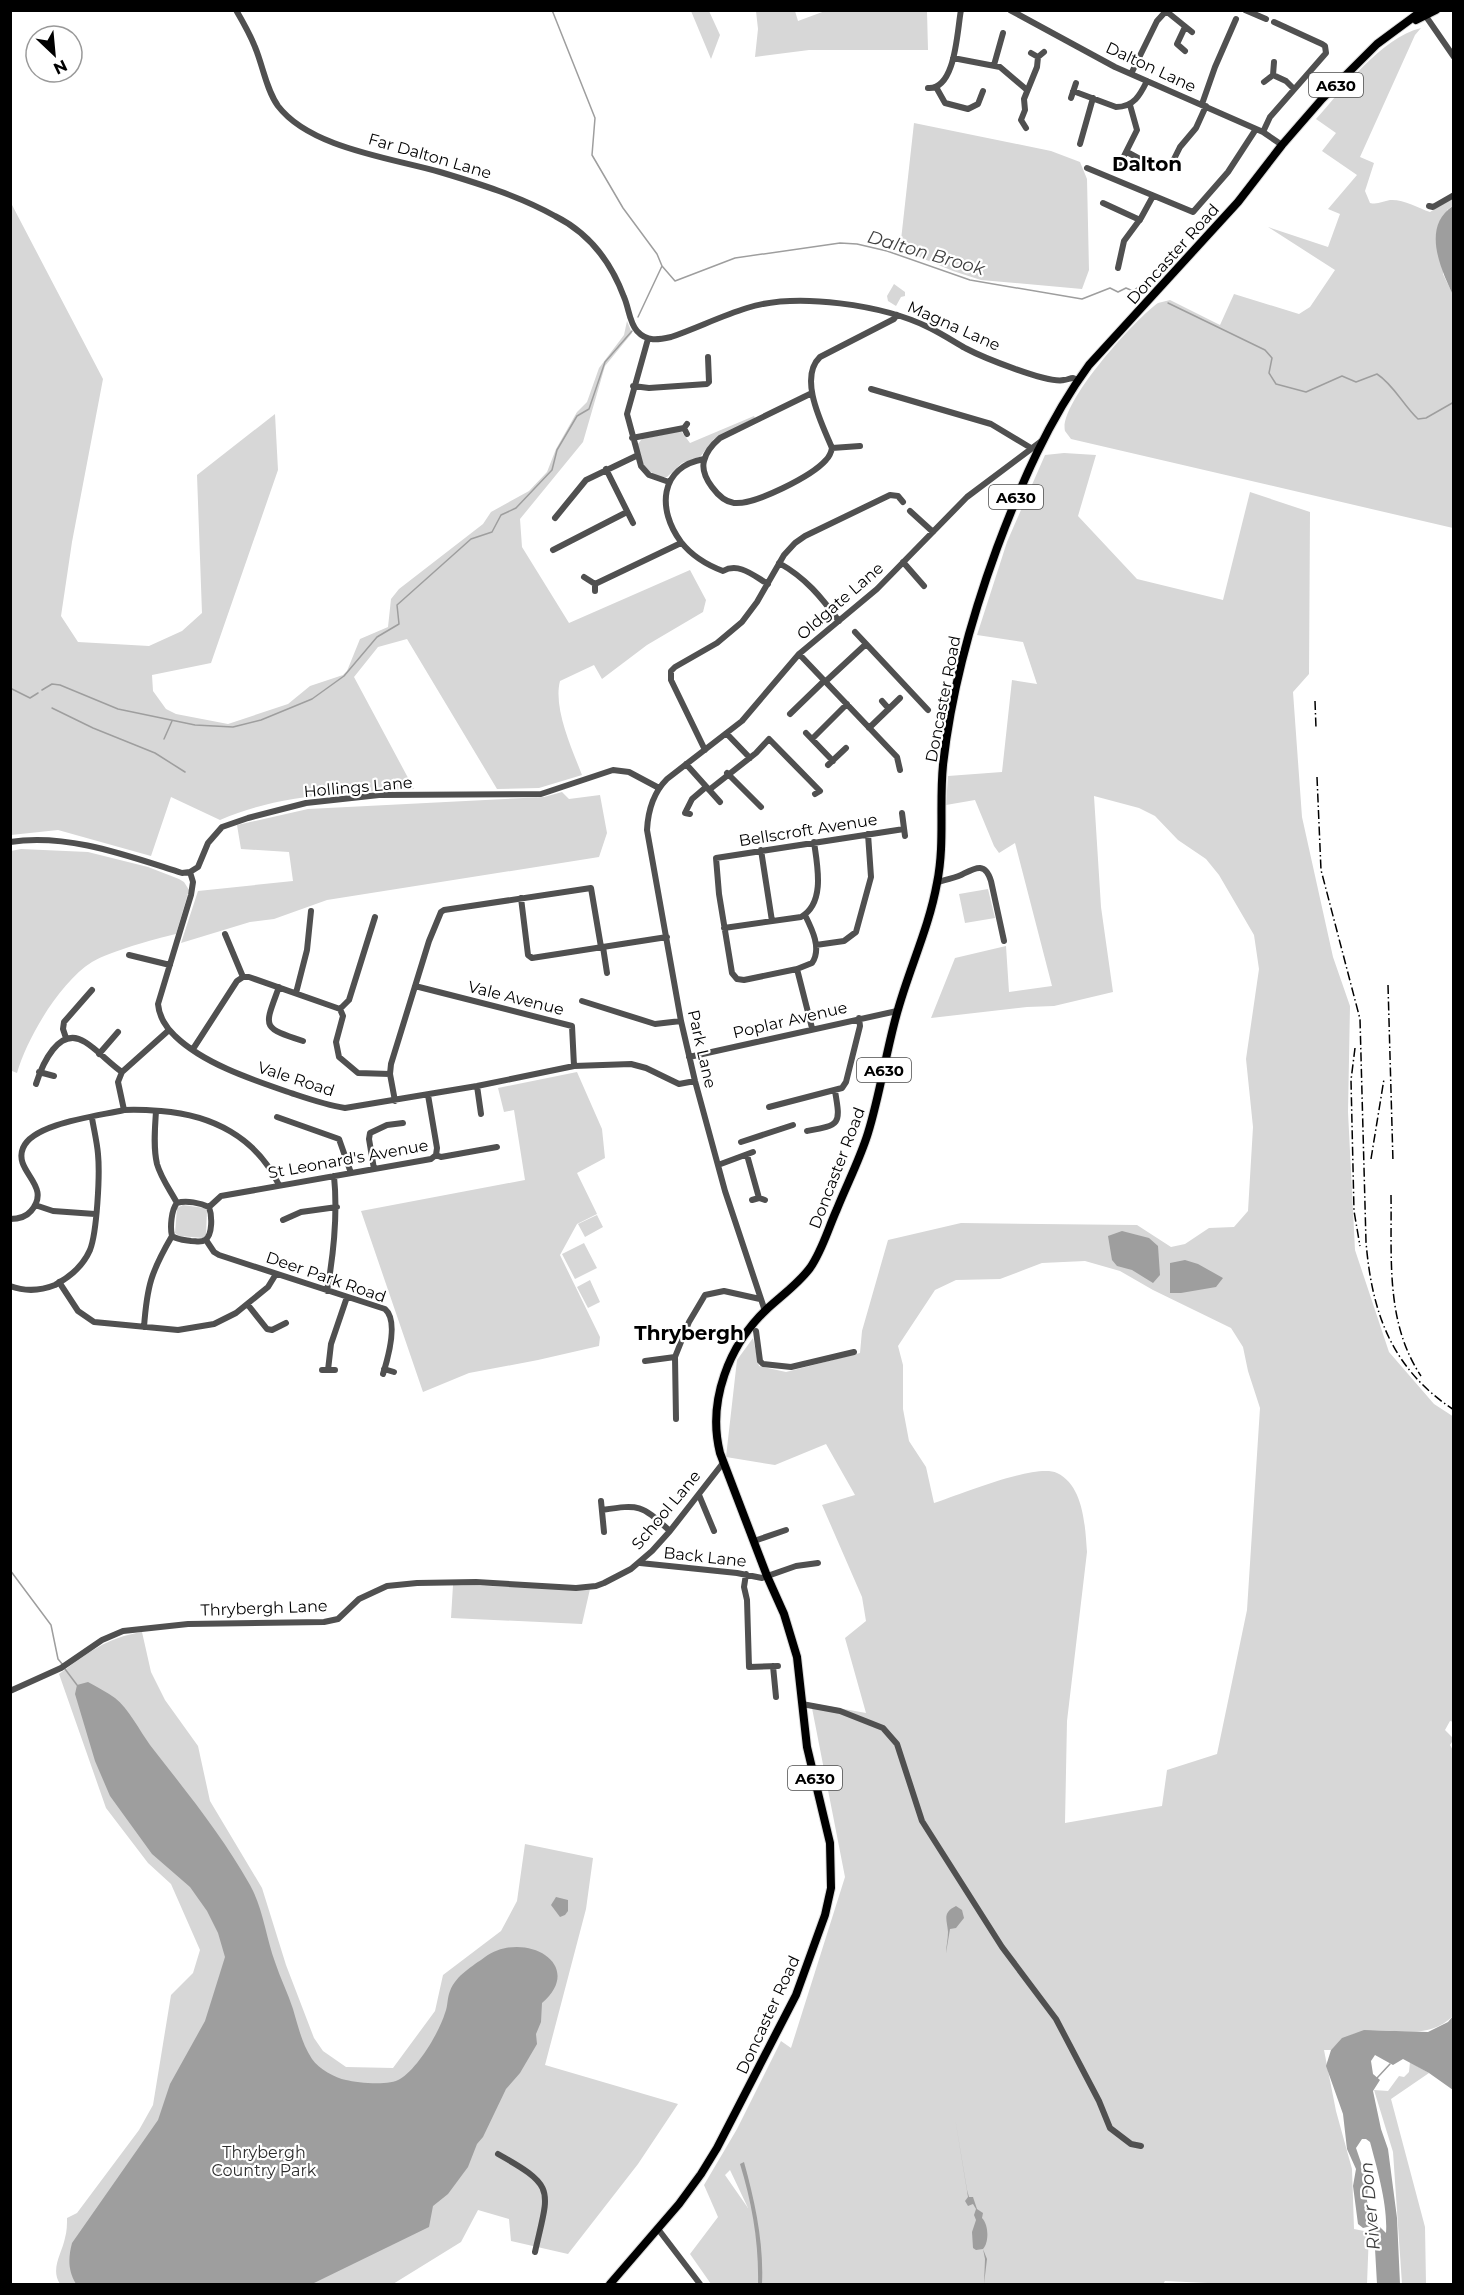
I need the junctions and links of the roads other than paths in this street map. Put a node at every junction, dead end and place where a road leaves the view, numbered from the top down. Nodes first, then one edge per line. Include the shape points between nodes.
1 (236, 10) edge
2 (961, 10) edge
3 (1010, 10) edge
4 (1245, 10) edge
5 (1436, 10) edge
6 (1167, 11) edge
7 (1424, 13) edge
8 (1236, 19) dead end
9 (1266, 19) dead end
10 (1274, 22) dead end
11 (1185, 27) junction
12 (1192, 32) dead end
13 (1003, 33) dead end
14 (1185, 51) dead end
15 (1031, 52) dead end
16 (1454, 57) edge
17 (953, 58) junction
18 (1274, 62) dead end
19 (994, 65) junction
20 (1131, 74) junction
21 (1273, 75) junction
22 (1147, 81) junction
23 (1264, 82) dead end
24 (1076, 83) dead end
25 (936, 87) junction
26 (928, 88) dead end
27 (1294, 89) junction
28 (1027, 90) junction
29 (983, 91) dead end
30 (1093, 98) junction
31 (947, 104) junction
32 (1130, 105) junction
33 (1204, 105) junction
34 (976, 106) junction
35 (942, 110) dead end
36 (981, 114) dead end
37 (1026, 128) dead end
38 (1259, 131) junction
39 (1080, 144) dead end
40 (1282, 145) junction
41 (1127, 152) junction
42 (1138, 158) dead end
43 (1173, 161) dead end
44 (1119, 166) dead end
45 (1087, 168) dead end
46 (1454, 195) edge
47 (1153, 196) junction
48 (1103, 203) dead end
49 (1429, 206) dead end
50 (1140, 220) junction
51 (1116, 264) dead end
52 (897, 315) junction
53 (648, 339) junction
54 (708, 357) dead end
55 (1076, 384) junction
56 (633, 387) junction
57 (871, 388) dead end
58 (812, 393) junction
59 (686, 428) dead end
60 (632, 438) junction
61 (1044, 440) junction
62 (860, 446) dead end
63 (832, 448) junction
64 (1031, 448) junction
65 (636, 456) junction
66 (704, 459) junction
67 (606, 469) junction
68 (669, 482) junction
69 (903, 502) dead end
70 (549, 510) dead end
71 (910, 511) dead end
72 (627, 512) junction
73 (633, 523) dead end
74 (933, 532) junction
75 (681, 543) junction
76 (553, 550) dead end
77 (903, 562) junction
78 (779, 563) junction
79 (584, 577) dead end
80 (768, 584) junction
81 (924, 586) dead end
82 (839, 621) junction
83 (855, 632) dead end
84 (866, 644) junction
85 (799, 654) junction
86 (825, 681) junction
87 (900, 698) dead end
88 (882, 701) dead end
89 (847, 704) junction
90 (889, 709) junction
91 (928, 710) dead end
92 (790, 714) dead end
93 (869, 728) junction
94 (806, 733) dead end
95 (727, 734) junction
96 (812, 739) junction
97 (846, 748) dead end
98 (705, 750) junction
99 (750, 758) junction
100 (686, 764) junction
101 (900, 770) dead end
102 (727, 773) junction
103 (659, 788) junction
104 (708, 789) junction
105 (815, 794) dead end
106 (720, 802) dead end
107 (760, 807) dead end
108 (902, 813) dead end
109 (690, 814) dead end
110 (868, 834) junction
111 (10, 842) edge
112 (814, 842) junction
113 (761, 850) junction
114 (190, 872) junction
115 (938, 882) junction
116 (521, 898) junction
117 (311, 911) dead end
118 (805, 915) junction
119 (375, 917) dead end
120 (772, 921) junction
121 (724, 928) junction
122 (225, 934) dead end
123 (667, 937) junction
124 (1004, 941) dead end
125 (816, 945) junction
126 (602, 947) junction
127 (129, 955) dead end
128 (170, 965) junction
129 (797, 969) junction
130 (607, 973) dead end
131 (243, 977) junction
132 (415, 986) junction
133 (279, 987) junction
134 (92, 990) dead end
135 (296, 993) junction
136 (582, 1001) dead end
137 (340, 1009) junction
138 (897, 1011) junction
139 (859, 1018) junction
140 (681, 1021) junction
141 (812, 1028) junction
142 (169, 1030) junction
143 (118, 1032) dead end
144 (66, 1038) junction
145 (303, 1041) dead end
146 (193, 1049) junction
147 (99, 1054) junction
148 (689, 1057) junction
149 (574, 1066) junction
150 (39, 1072) junction
151 (122, 1072) junction
152 (390, 1074) junction
153 (54, 1076) dead end
154 (695, 1081) junction
155 (36, 1084) dead end
156 (477, 1086) junction
157 (835, 1091) junction
158 (428, 1095) junction
159 (395, 1101) junction
160 (769, 1107) dead end
161 (124, 1110) junction
162 (156, 1111) junction
163 (481, 1114) dead end
164 (277, 1117) dead end
165 (92, 1118) junction
166 (403, 1123) dead end
167 (793, 1125) dead end
168 (807, 1131) dead end
169 (497, 1147) dead end
170 (750, 1153) junction
171 (436, 1155) junction
172 (718, 1165) junction
173 (374, 1169) junction
174 (351, 1173) junction
175 (334, 1176) junction
176 (279, 1185) junction
177 (759, 1200) dead end
178 (177, 1203) junction
179 (35, 1205) junction
180 (337, 1207) junction
181 (209, 1208) junction
182 (95, 1214) junction
183 (10, 1219) edge
184 (283, 1220) dead end
185 (172, 1236) junction
186 (206, 1240) junction
187 (276, 1274) junction
188 (59, 1282) junction
189 (10, 1286) edge
190 (327, 1291) junction
191 (346, 1297) junction
192 (760, 1299) junction
193 (248, 1305) junction
194 (765, 1311) junction
195 (286, 1323) dead end
196 (144, 1328) junction
197 (756, 1331) dead end
198 (854, 1352) dead end
199 (675, 1357) junction
200 (645, 1361) dead end
201 (328, 1370) dead end
202 (394, 1372) dead end
203 (676, 1419) dead end
204 (723, 1463) junction
205 (699, 1495) junction
206 (601, 1500) dead end
207 (602, 1510) junction
208 (786, 1530) dead end
209 (670, 1531) junction
210 (714, 1532) dead end
211 (604, 1533) dead end
212 (754, 1541) junction
213 (640, 1563) junction
214 (818, 1563) dead end
215 (746, 1575) junction
216 (767, 1576) junction
217 (596, 1586) joint
218 (10, 1691) edge
219 (776, 1697) dead end
220 (802, 1704) junction
221 (1141, 2146) dead end
222 (498, 2154) dead end
223 (658, 2229) junction
224 (535, 2252) dead end
225 (610, 2284) edge
226 (700, 2284) edge

1 - 53 street, Far Dalton Lane via 255,45 270,93 298,125 330,142 500,191 572,224 596,248 615,277 636,330
2 - 17 street
3 - 20 street, Dalton Lane
4 - 9 street
5 - 7 main road, Doncaster Road / A630
6 - 11 street
6 - 20 street via 1157,21
7 - 16 street
7 - 40 main road, Doncaster Road / A630 via 1362,58
8 - 33 street
10 - 27 street via 1327,49
11 - 12 street
11 - 14 street via 1177,44
13 - 19 street
15 - 28 street via 1041,54
17 - 19 street
17 - 25 street via 946,80
18 - 21 street
19 - 28 street
20 - 22 street, Dalton Lane
21 - 23 street
21 - 27 street
22 - 32 street
22 - 33 street, Dalton Lane
24 - 30 street via 1072,94
25 - 26 street
25 - 31 street
27 - 38 street
28 - 37 street via 1021,120
29 - 34 street
30 - 32 street via 1116,107
30 - 39 street
31 - 34 street via 968,109
31 - 35 street
32 - 41 street via 1137,128
33 - 38 street, Dalton Lane
33 - 43 street via 1196,128
34 - 36 street
38 - 40 street, Dalton Lane
38 - 47 street via 1193,212
40 - 55 main road, Doncaster Road / A630 via 1238,202
41 - 42 street
41 - 44 street
45 - 47 street
46 - 49 street
47 - 50 street
48 - 50 street
50 - 51 street via 1124,241
52 - 53 street, Magna Lane via 813,301 763,304 671,337
52 - 55 street, Magna Lane via 968,349 1046,379 1073,378
52 - 58 street via 820,357 812,375
53 - 56 street
54 - 56 street via 707,384
55 - 61 main road, Doncaster Road / A630
56 - 60 street via 627,414
57 - 64 street via 990,424
58 - 63 street
58 - 66 street via 720,438
59 - 60 street
60 - 65 street
61 - 64 street, Oldgate Lane
61 - 115 main road, Doncaster Road / A630 via 1021,484 971,624 942,782
62 - 63 street
63 - 66 street via 827,459 810,473 757,499 741,502 726,500 715,492
64 - 74 street, Oldgate Lane via 978,487
65 - 67 street
65 - 68 street via 649,475
66 - 68 street via 684,465
67 - 70 street via 586,480 556,517
67 - 72 street
68 - 75 street via 666,505
69 - 78 street via 890,495 851,513 805,536
71 - 74 street
72 - 73 street
72 - 76 street
74 - 77 street, Oldgate Lane
75 - 79 street via 595,587
75 - 80 street via 709,566 723,571 740,568
77 - 81 street
77 - 82 street, Oldgate Lane
78 - 80 street
78 - 82 street via 810,584
80 - 98 street via 729,635 671,671 671,680
82 - 85 street, Oldgate Lane
83 - 84 street
84 - 86 street
84 - 91 street
85 - 86 street
85 - 95 street, Oldgate Lane
86 - 89 street
86 - 92 street
87 - 90 street
88 - 90 street
89 - 93 street
89 - 96 street
90 - 93 street
93 - 101 street via 897,757
94 - 96 street
95 - 98 street, Oldgate Lane
95 - 99 street
96 - 97 street via 830,763
98 - 100 street, Oldgate Lane
99 - 102 street
99 - 105 street via 769,739 820,792
100 - 103 street, Oldgate Lane
100 - 104 street
102 - 104 street
102 - 107 street
103 - 114 street, Hollings Lane via 629,772 613,770 541,794 379,795 306,803 222,827 208,843 198,867
103 - 123 street, Park Lane via 650,804 647,830
104 - 106 street
104 - 109 street via 689,803 686,813
108 - 110 street, Bellscroft Avenue via 904,832
110 - 112 street, Bellscroft Avenue
110 - 125 street via 871,877 856,932 844,941
111 - 114 street via 28,839 73,844
112 - 113 street, Bellscroft Avenue
112 - 118 street via 817,885 812,907
113 - 120 street
113 - 121 street, Bellscroft Avenue via 716,858
114 - 128 street via 191,895
115 - 124 street via 974,868 988,872
115 - 138 main road, Doncaster Road / A630
116 - 126 street via 591,888
116 - 126 street via 529,957
116 - 132 street via 441,912
117 - 135 street via 308,950
118 - 120 street
118 - 125 street
119 - 137 street via 349,1000
120 - 121 street
121 - 129 street via 732,974 737,979
122 - 131 street
123 - 126 street
123 - 140 street, Park Lane
125 - 129 street via 815,960
126 - 130 street
127 - 128 street
128 - 142 street via 158,1004
129 - 141 street
131 - 133 street
131 - 146 street
132 - 149 street, Vale Avenue via 572,1026
132 - 152 street
133 - 135 street
133 - 145 street via 268,1023 273,1031
134 - 144 street via 64,1022
135 - 137 street
136 - 140 street via 655,1024
137 - 152 street via 344,1016 336,1042 339,1057 358,1073
138 - 139 street, Poplar Avenue
138 - 194 main road, Doncaster Road / A630 via 868,1134 820,1250 808,1271
139 - 141 street, Poplar Avenue
139 - 157 street via 846,1082
140 - 148 street, Park Lane
141 - 148 street, Poplar Avenue
142 - 146 street, Vale Road
142 - 151 street
143 - 147 street
144 - 147 street via 84,1041
144 - 150 street
146 - 159 street, Vale Road via 236,1074 327,1105 356,1107
147 - 151 street
148 - 154 street, Park Lane
149 - 154 street, Vale Road via 631,1064 679,1084
149 - 156 street, Vale Road
150 - 153 street
150 - 155 street
151 - 161 street via 118,1082
152 - 159 street
154 - 172 street, Park Lane
156 - 158 street, Vale Road
156 - 163 street
157 - 160 street
157 - 168 street via 837,1121
158 - 159 street, Vale Road
158 - 171 street
161 - 162 street
161 - 165 street
162 - 176 street via 198,1116 233,1132 262,1159
162 - 178 street via 157,1163
164 - 174 street via 339,1139
165 - 179 street via 41,1130 28,1139 22,1150 22,1164 37,1188
165 - 182 street via 98,1154
166 - 173 street via 370,1133
167 - 170 street via 743,1141
169 - 171 street, St Leonard's Avenue
170 - 172 street
170 - 177 street
171 - 173 street, St Leonard's Avenue
172 - 192 street, Park Lane
173 - 174 street, St Leonard's Avenue
174 - 175 street, St Leonard's Avenue
175 - 176 street, St Leonard's Avenue
175 - 180 street
176 - 181 street, St Leonard's Avenue via 221,1196
178 - 181 street
178 - 185 street
179 - 182 street via 53,1211
179 - 183 street via 28,1214
180 - 184 street via 301,1212
180 - 190 street
181 - 186 street
182 - 188 street via 89,1251 77,1270
185 - 186 street
185 - 196 street via 151,1276
186 - 187 street, Deer Park Road via 219,1255
187 - 190 street, Deer Park Road
187 - 193 street
188 - 189 street via 35,1291
188 - 196 street via 78,1311 94,1322
190 - 191 street, Deer Park Road
191 - 201 street via 330,1344
191 - 202 street, Deer Park Road via 389,1312 391,1340 384,1371
192 - 194 street, Park Lane
192 - 199 street via 724,1291 705,1295
193 - 195 street via 267,1329
193 - 196 street via 202,1327
194 - 204 main road, Doncaster Road / A630 via 737,1345 723,1376 717,1433
197 - 198 street via 763,1364 791,1367
199 - 200 street
199 - 203 street
204 - 205 street, School Lane
204 - 212 main road, Doncaster Road / A630
205 - 209 street, School Lane
205 - 210 street
206 - 207 street
207 - 209 street via 638,1507
207 - 211 street
208 - 212 street
209 - 213 street, School Lane
212 - 216 main road, Doncaster Road / A630
213 - 215 street, Back Lane
213 - 217 street, School Lane
214 - 216 street
215 - 216 street, Back Lane
215 - 219 street via 750,1668 776,1666
216 - 220 main road, Doncaster Road / A630 via 797,1657
217 - 218 street, Thrybergh Lane via 417,1582 387,1586 367,1594 338,1619 324,1622 188,1624 123,1631 61,1668
220 - 221 street via 840,1711 883,1728 897,1743 922,1821 1002,1947 1056,2019 1110,2128 1131,2144
220 - 223 main road, Doncaster Road / A630 via 807,1747 830,1843 832,1875 825,1915 796,1995 735,2116 701,2175
222 - 224 street via 533,2175 543,2186 546,2199
223 - 225 main road, A630
223 - 226 street

